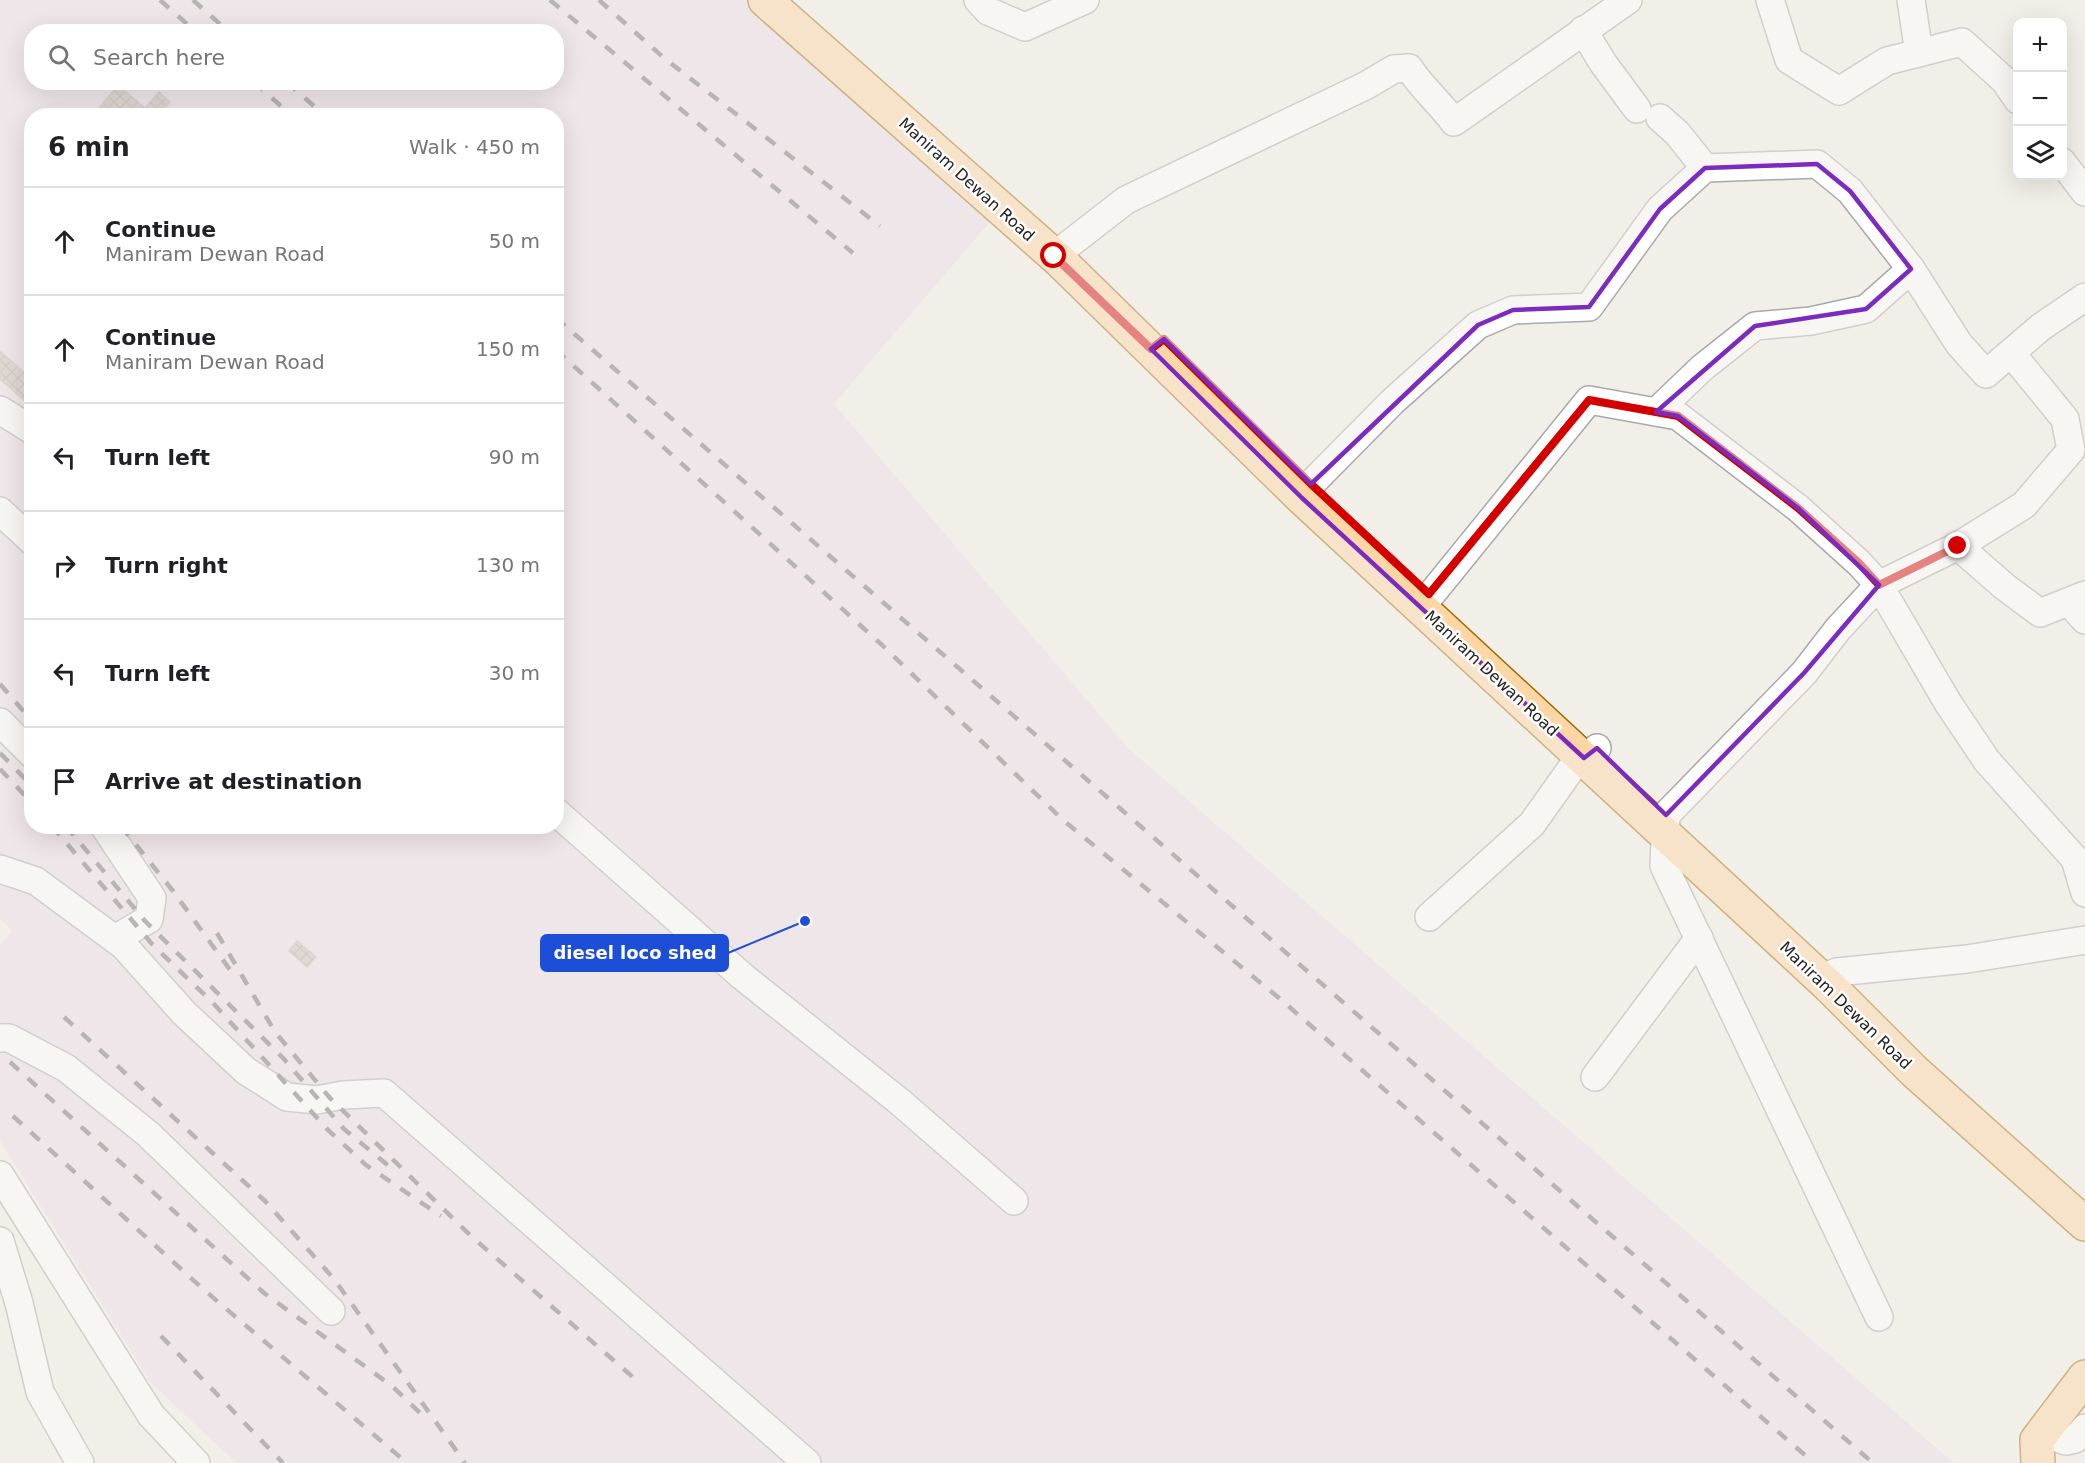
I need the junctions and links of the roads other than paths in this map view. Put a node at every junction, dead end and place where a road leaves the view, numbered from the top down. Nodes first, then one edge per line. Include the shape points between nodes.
1 (765, 0) edge
2 (789, 0) edge
3 (978, 0) edge
4 (1085, 0) edge
5 (1628, 0) edge
6 (1770, 0) edge
7 (1911, 0) edge
8 (1582, 30) junction
9 (1919, 53) junction
10 (2013, 93) edge
11 (1705, 168) junction
12 (2067, 169) edge
13 (2085, 192) edge
14 (1061, 252) junction
15 (1911, 269) junction
16 (2085, 297) edge
17 (1157, 344) junction
18 (2011, 353) junction
19 (0, 410) edge
20 (1656, 412) junction
21 (24, 424) edge
22 (2078, 445) edge
23 (1311, 484) junction
24 (0, 511) edge
25 (24, 534) edge
26 (1958, 546) junction
27 (1879, 585) junction
28 (1425, 600) junction
29 (2080, 606) edge
30 (0, 722) edge
31 (24, 746) edge
32 (1590, 753) junction
33 (564, 819) edge
34 (1666, 825) junction
35 (109, 834) edge
36 (0, 869) edge
37 (2085, 893) edge
38 (1429, 917) dead end
39 (1699, 938) junction
40 (115, 939) junction
41 (2085, 940) edge
42 (1829, 975) junction
43 (0, 1038) edge
44 (1595, 1077) dead end
45 (0, 1175) edge
46 (1014, 1201) dead end
47 (2085, 1203) edge
48 (2085, 1224) edge
49 (1, 1246) edge
50 (332, 1311) dead end
51 (1879, 1317) dead end
52 (2085, 1377) edge
53 (2085, 1428) edge
54 (2040, 1448) edge
55 (80, 1463) edge
56 (196, 1463) edge
57 (807, 1463) edge

1 - 14 main road, Maniram Dewan Road
2 - 14 main road, Maniram Dewan Road
3 - 4 street via 988,11 1025,27
5 - 8 street
6 - 9 street via 1789,60 1839,91 1887,61
7 - 9 street
8 - 11 street via 1603,63 1648,113 1677,134
8 - 14 street via 1454,122 1409,68 1394,69 1126,200
9 - 10 street via 1962,42
11 - 15 street via 1817,164 1850,191
11 - 23 street via 1660,208 1589,307 1513,310 1478,325 1392,402
12 - 13 street
14 - 17 main road, Maniram Dewan Road
15 - 18 street via 1959,344 1986,374
15 - 20 street via 1866,309 1811,321 1755,326 1702,368
16 - 18 street
17 - 23 main road, Maniram Dewan Road
17 - 28 main road, Maniram Dewan Road via 1302,498
18 - 22 street via 2065,419
19 - 21 street
20 - 27 street via 1678,416 1798,508
20 - 28 street via 1589,400
22 - 26 street via 2024,506
23 - 28 main road, Maniram Dewan Road
24 - 25 street
26 - 27 street
26 - 29 street via 2040,613
27 - 34 street
27 - 37 street via 1987,761 2075,859
28 - 32 main road, Maniram Dewan Road
30 - 31 street
32 - 34 main road, Maniram Dewan Road
32 - 38 street via 1571,769 1532,824
33 - 46 street via 742,976 900,1102
34 - 39 street via 1664,866
34 - 42 main road, Maniram Dewan Road
35 - 40 street via 152,898 149,919
36 - 40 street via 36,881
39 - 44 street
39 - 51 street
40 - 57 street via 184,1013 246,1071 287,1097 317,1100 384,1093
41 - 42 street
42 - 47 main road, Maniram Dewan Road
42 - 48 main road, Maniram Dewan Road via 1914,1071
43 - 50 street via 9,1038 66,1068 148,1134
45 - 56 street via 151,1415
49 - 55 street via 40,1392
52 - 54 main road
53 - 54 street via 2075,1439

